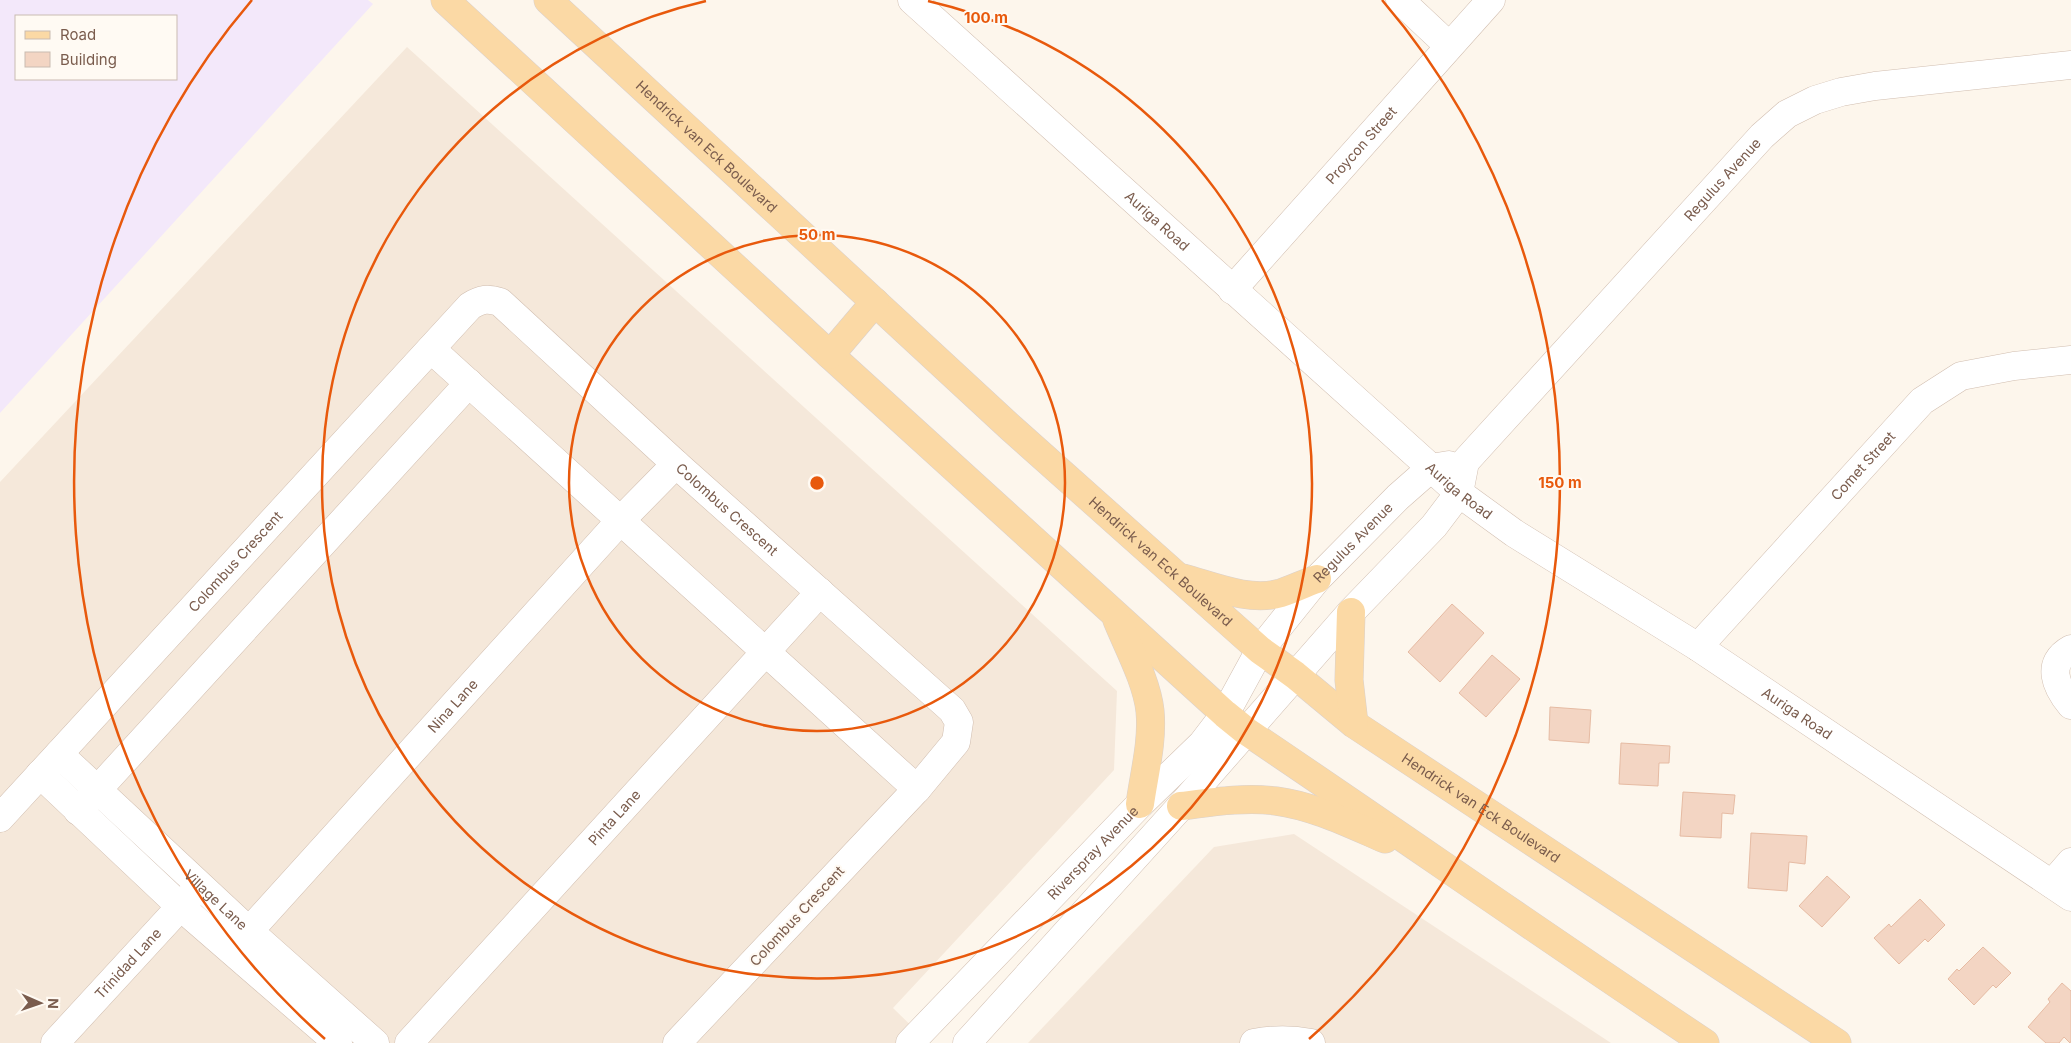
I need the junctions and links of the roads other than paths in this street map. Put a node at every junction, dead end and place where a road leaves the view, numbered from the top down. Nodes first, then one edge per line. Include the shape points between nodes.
1 (446, 0) edge
2 (548, 0) edge
3 (912, 0) edge
4 (1400, 0) edge
5 (1490, 0) edge
6 (1448, 45) junction
7 (2071, 65) edge
8 (1232, 290) junction
9 (875, 302) junction
10 (431, 349) junction
11 (830, 355) junction
12 (2071, 360) edge
13 (469, 383) junction
14 (1465, 462) junction
15 (676, 464) junction
16 (1431, 468) junction
17 (1459, 494) junction
18 (620, 521) junction
19 (1177, 576) junction
20 (1317, 579) junction
21 (820, 592) junction
22 (1351, 612) junction
23 (1113, 613) junction
24 (1698, 647) junction
25 (2071, 649) edge
26 (1260, 650) junction
27 (766, 653) junction
28 (1295, 675) junction
29 (2071, 705) edge
30 (1225, 714) junction
31 (1354, 724) junction
32 (1246, 731) junction
33 (59, 754) junction
34 (40, 774) junction
35 (917, 789) junction
36 (98, 791) junction
37 (1140, 804) junction
38 (1181, 806) junction
39 (78, 811) junction
40 (0, 818) edge
41 (1103, 844) junction
42 (2071, 862) edge
43 (1441, 863) junction
44 (1125, 868) junction
45 (201, 886) junction
46 (2062, 891) edge
47 (181, 907) junction
48 (240, 941) junction
49 (959, 991) junction
50 (988, 1019) junction
51 (333, 1034) edge
52 (55, 1043) edge
53 (375, 1043) edge
54 (409, 1043) edge
55 (677, 1043) edge
56 (910, 1043) edge
57 (967, 1043) edge
58 (1254, 1043) edge
59 (1311, 1043) edge
60 (1705, 1043) edge
61 (1837, 1043) edge

1 - 11 main road
2 - 9 main road, Hendrick van Eck Boulevard
3 - 8 street, Auriga Road
4 - 6 street
5 - 6 street, Proycon Street
6 - 8 street, Proycon Street
7 - 14 street, Regulus Avenue via 1875,86 1815,100 1787,114 1762,136
8 - 16 street, Auriga Road
9 - 11 main road
9 - 19 main road, Hendrick van Eck Boulevard via 1010,428
10 - 13 street
10 - 15 street, Colombus Crescent via 470,306 480,300 500,302
10 - 33 street, Colombus Crescent
11 - 23 main road
12 - 24 street, Comet Street via 1961,376 1922,401
13 - 18 street
13 - 36 street
14 - 16 street
14 - 17 street
15 - 18 street, Nina Lane
15 - 21 street, Colombus Crescent
16 - 17 street, Auriga Road
16 - 20 street, Regulus Avenue
17 - 22 street via 1434,526
17 - 24 street, Auriga Road via 1514,533
18 - 27 street
18 - 48 street, Nina Lane
19 - 20 main road via 1235,593 1254,595 1281,593
19 - 26 main road, Hendrick van Eck Boulevard
20 - 26 street, Regulus Avenue
21 - 27 street, Pinta Lane
21 - 35 street, Colombus Crescent via 952,710 959,722 956,742
22 - 28 street
22 - 31 main road via 1349,680
23 - 30 main road
23 - 37 main road via 1150,710
24 - 46 street, Auriga Road
25 - 29 street via 2058,661 2055,673 2062,695
26 - 28 main road, Hendrick van Eck Boulevard
26 - 30 street, Riverspray Avenue
27 - 35 street
27 - 54 street, Pinta Lane
28 - 31 main road, Hendrick van Eck Boulevard
28 - 32 street
30 - 32 main road
30 - 37 street, Riverspray Avenue via 1202,744
31 - 61 main road, Hendrick van Eck Boulevard
32 - 38 street
32 - 43 main road
33 - 34 street, Colombus Crescent
33 - 36 street, Village Lane
34 - 39 street, Village Lane
34 - 40 street, Colombus Crescent
35 - 55 street, Colombus Crescent
36 - 39 street
36 - 45 street, Village Lane
37 - 41 street, Riverspray Avenue
38 - 43 main road via 1245,800 1302,806
38 - 44 street
39 - 47 street, Village Lane
41 - 44 street
41 - 49 street, Riverspray Avenue
42 - 46 street
43 - 60 main road
44 - 50 street
45 - 47 street, Trinidad Lane
45 - 48 street, Village Lane
47 - 48 street, Village Lane
47 - 52 street, Trinidad Lane
48 - 51 street, Village Lane
49 - 50 street
49 - 56 street, Riverspray Avenue
50 - 57 street
51 - 53 street, Village Lane
58 - 59 street via 1291,1039

